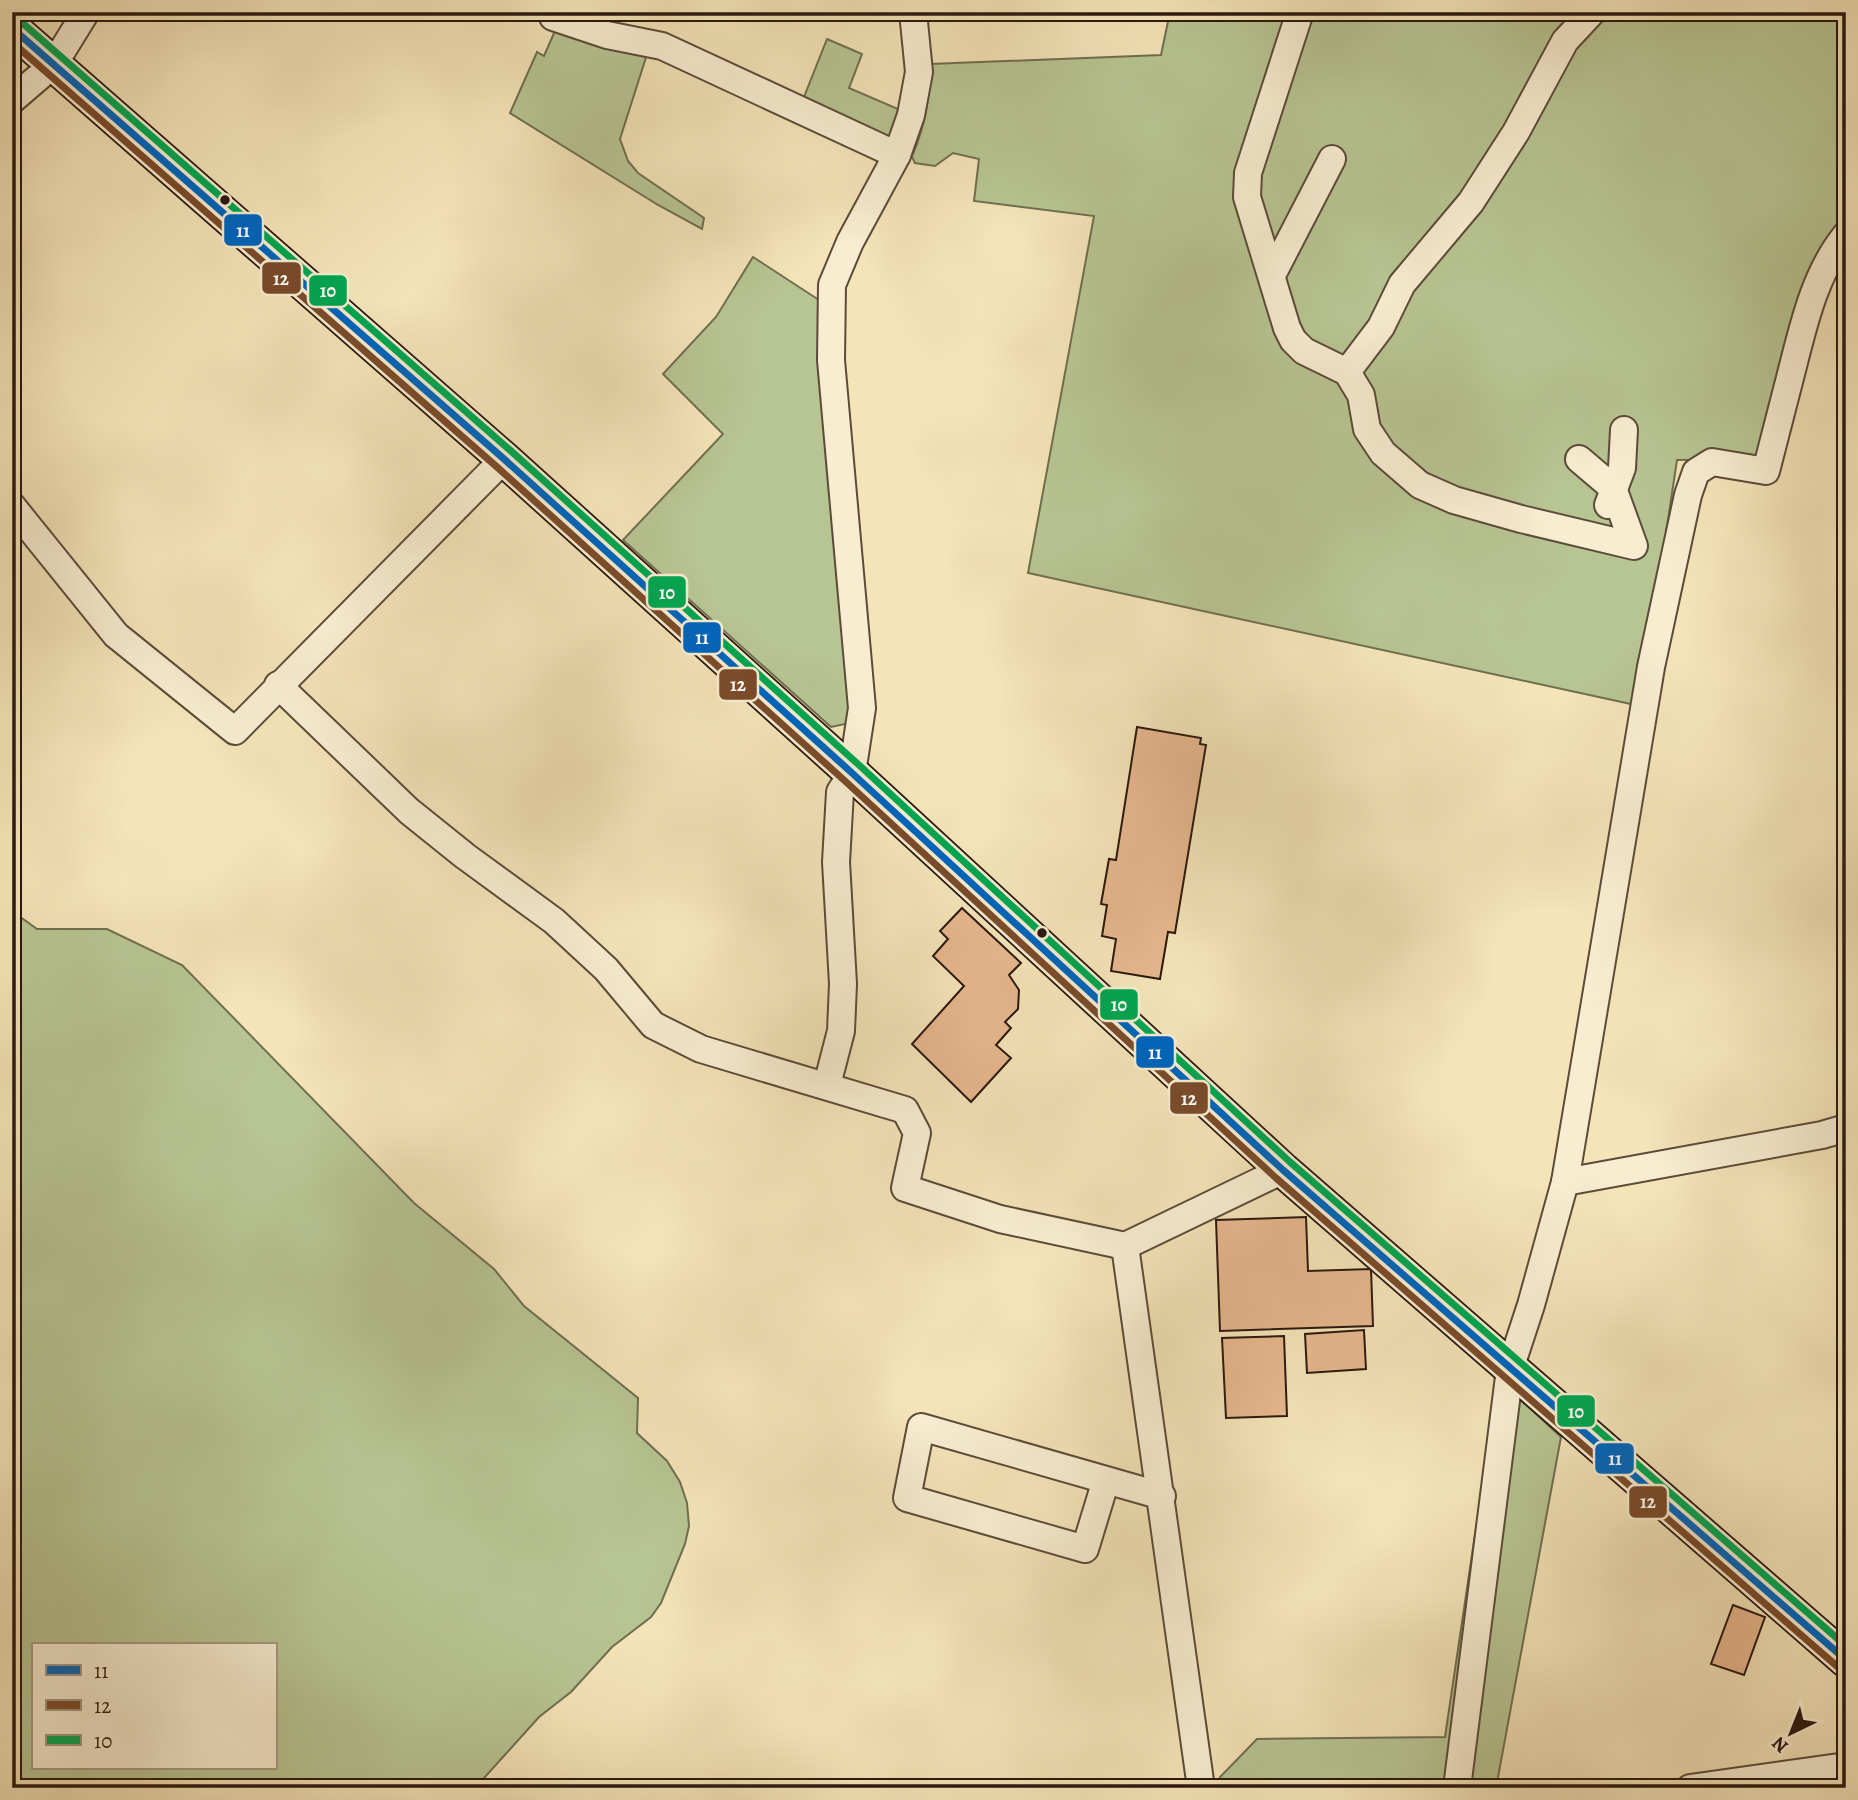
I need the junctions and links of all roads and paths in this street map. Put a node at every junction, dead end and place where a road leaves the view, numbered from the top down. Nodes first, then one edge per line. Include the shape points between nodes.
1 (86, 12) edge
2 (1300, 12) edge
3 (1592, 12) edge
4 (910, 14) edge
5 (554, 17) dead end
6 (612, 23) edge
7 (12, 28) edge
8 (54, 64) junction
9 (12, 100) edge
10 (897, 155) junction
11 (1332, 159) dead end
12 (1846, 235) edge
13 (1272, 275) junction
14 (1347, 372) junction
15 (1623, 430) dead end
16 (503, 459) junction
17 (1579, 459) dead end
18 (1613, 488) junction
19 (12, 506) edge
20 (1598, 537) junction
21 (278, 685) junction
22 (852, 773) junction
23 (827, 1086) junction
24 (1846, 1128) edge
25 (1283, 1170) junction
26 (1565, 1182) junction
27 (1125, 1246) junction
28 (1510, 1369) junction
29 (1106, 1480) junction
30 (1162, 1496) junction
31 (1846, 1660) edge
32 (1846, 1766) edge
33 (1201, 1788) edge
34 (1457, 1788) edge
35 (1690, 1788) edge

1 - 8 street
2 - 13 street via 1248,173 1247,197
3 - 14 street via 1565,41 1516,132 1471,202 1402,284 1381,327
4 - 10 street via 919,72
5 - 6 street
6 - 10 street
7 - 8 main road
8 - 9 street
8 - 16 main road
10 - 22 street via 832,285 831,359 862,708
11 - 13 street
12 - 26 street via 1816,285 1766,471 1712,462 1696,472 1688,495 1651,667
13 - 14 street via 1293,340 1304,351
14 - 20 street via 1361,395 1367,429 1383,453 1420,485 1454,500
15 - 18 street via 1622,468
16 - 21 street
16 - 22 main road
17 - 18 street
18 - 20 street
18 - 20 street via 1634,546
19 - 21 street via 117,635 235,731
21 - 23 street via 409,811 554,920 606,969 653,1025 701,1049
22 - 23 street via 841,792 836,862 841,1031
22 - 25 main road
23 - 27 street via 905,1110 917,1133 905,1188 1000,1219
24 - 26 street
25 - 27 street
25 - 28 main road
26 - 28 street
27 - 30 street
28 - 31 main road
28 - 34 street
29 - 29 street via 921,1427 907,1498 1085,1549
29 - 30 street
30 - 33 street
32 - 35 street

